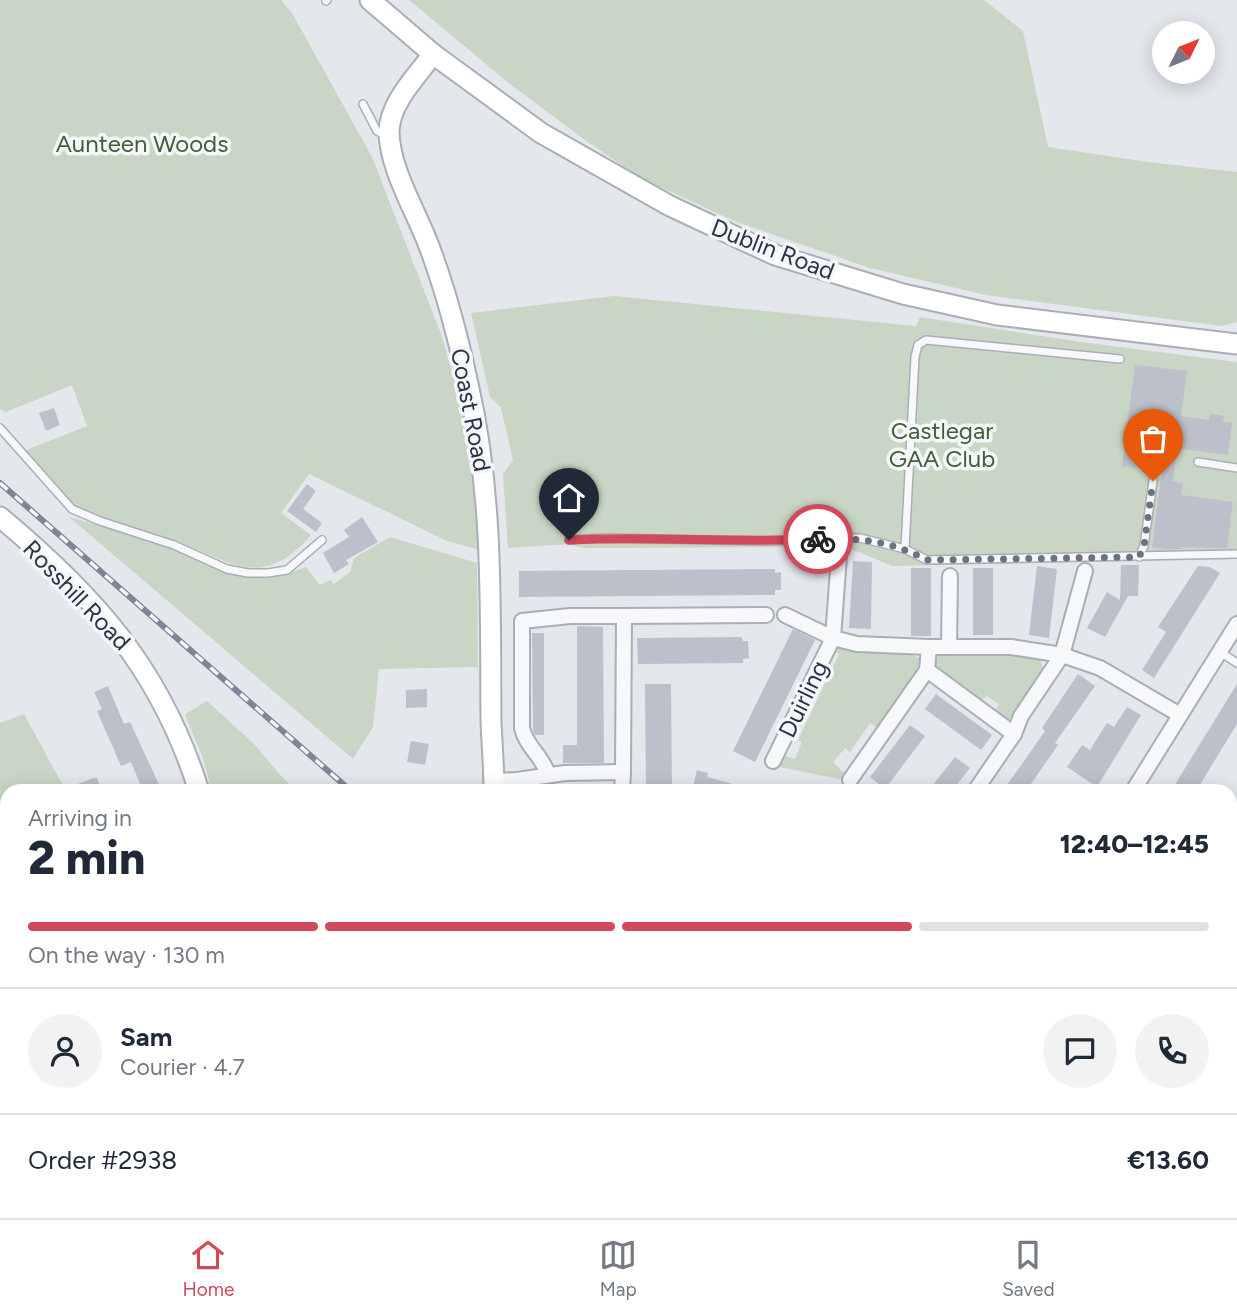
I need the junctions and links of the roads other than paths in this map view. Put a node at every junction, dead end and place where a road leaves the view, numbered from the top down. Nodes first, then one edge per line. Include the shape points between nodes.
1 (370, 0) edge
2 (433, 54) junction
3 (363, 104) dead end
4 (390, 138) junction
5 (1237, 344) edge
6 (1120, 359) dead end
7 (0, 428) edge
8 (1198, 462) dead end
9 (1237, 468) edge
10 (1153, 481) dead end
11 (0, 517) edge
12 (322, 540) dead end
13 (569, 540) dead end
14 (905, 549) junction
15 (1237, 554) edge
16 (839, 556) dead end
17 (1139, 557) junction
18 (1085, 571) dead end
19 (950, 576) dead end
20 (766, 615) dead end
21 (785, 615) dead end
22 (624, 616) junction
23 (1237, 624) edge
24 (833, 638) junction
25 (950, 646) junction
26 (929, 647) junction
27 (1220, 652) junction
28 (1062, 655) junction
29 (1237, 663) edge
30 (927, 670) junction
31 (1180, 715) junction
32 (1014, 734) junction
33 (773, 761) dead end
34 (623, 772) junction
35 (548, 775) junction
36 (197, 784) edge
37 (494, 784) edge
38 (502, 784) edge
39 (622, 784) edge
40 (849, 784) edge
41 (980, 784) edge
42 (1137, 784) edge

1 - 2 main road, Dublin Road
2 - 4 main road, Coast Road via 393,110
2 - 5 main road, Dublin Road via 541,133 670,206 775,255 903,295 997,315
3 - 4 lane via 377,131
4 - 37 main road, Coast Road via 396,166 442,283 477,427 491,550
6 - 14 lane via 926,340 918,345
7 - 12 lane via 72,509 227,569 248,573 287,570
8 - 9 lane
10 - 17 lane
11 - 36 main road, Rosshill Road via 83,594 125,641 173,719
13 - 14 lane via 860,538
14 - 17 lane via 927,560
15 - 17 lane
16 - 24 street, Duirling
18 - 28 street
19 - 25 street
20 - 22 street
21 - 24 street, Duirling
22 - 34 street
22 - 35 street via 522,621 522,728
23 - 27 street
24 - 26 street, Duirling via 857,644
24 - 33 street, Duirling
25 - 26 street, Duirling
25 - 28 street, Duirling via 1011,647
26 - 30 street
27 - 29 lane
27 - 31 street
28 - 31 street, Duirling via 1100,668
28 - 32 street
30 - 32 street
30 - 40 street
31 - 42 street
32 - 41 street
34 - 35 street
34 - 39 street
35 - 38 street

